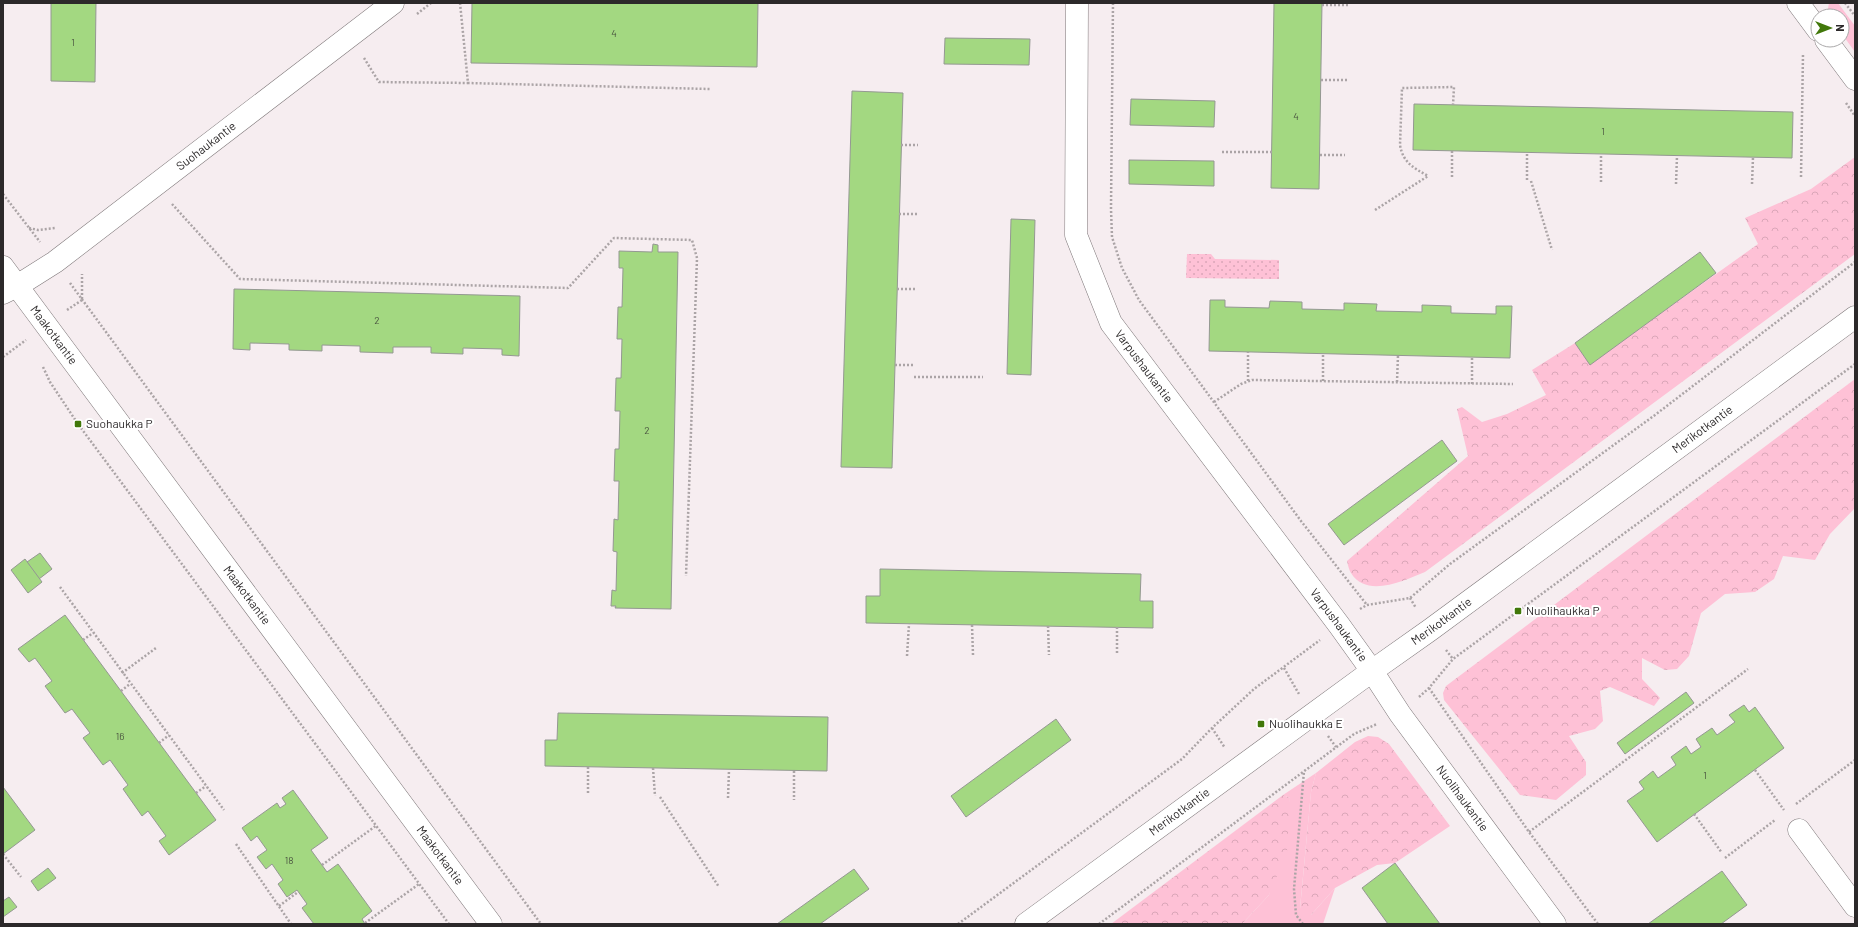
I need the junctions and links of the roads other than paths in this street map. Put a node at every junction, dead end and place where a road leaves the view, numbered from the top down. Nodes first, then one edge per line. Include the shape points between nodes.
1 (393, 3) edge
2 (1077, 3) edge
3 (1798, 3) edge
4 (1810, 19) edge
5 (1832, 48) edge
6 (1855, 78) edge
7 (3, 267) edge
8 (10, 290) edge
9 (1855, 317) edge
10 (1372, 671) junction
11 (1799, 830) dead end
12 (1855, 906) edge
13 (491, 924) edge
14 (1026, 924) edge
15 (1555, 924) edge

1 - 8 street, Suohaukantie via 55,262
2 - 10 street, Varpushaukantie via 1076,235 1111,323
3 - 4 street
5 - 6 street
7 - 8 street, Maakotkantie
8 - 13 street, Maakotkantie
9 - 10 street, Merikotkantie
10 - 14 street, Merikotkantie
10 - 15 street, Nuolihaukantie via 1400,714
11 - 12 street

